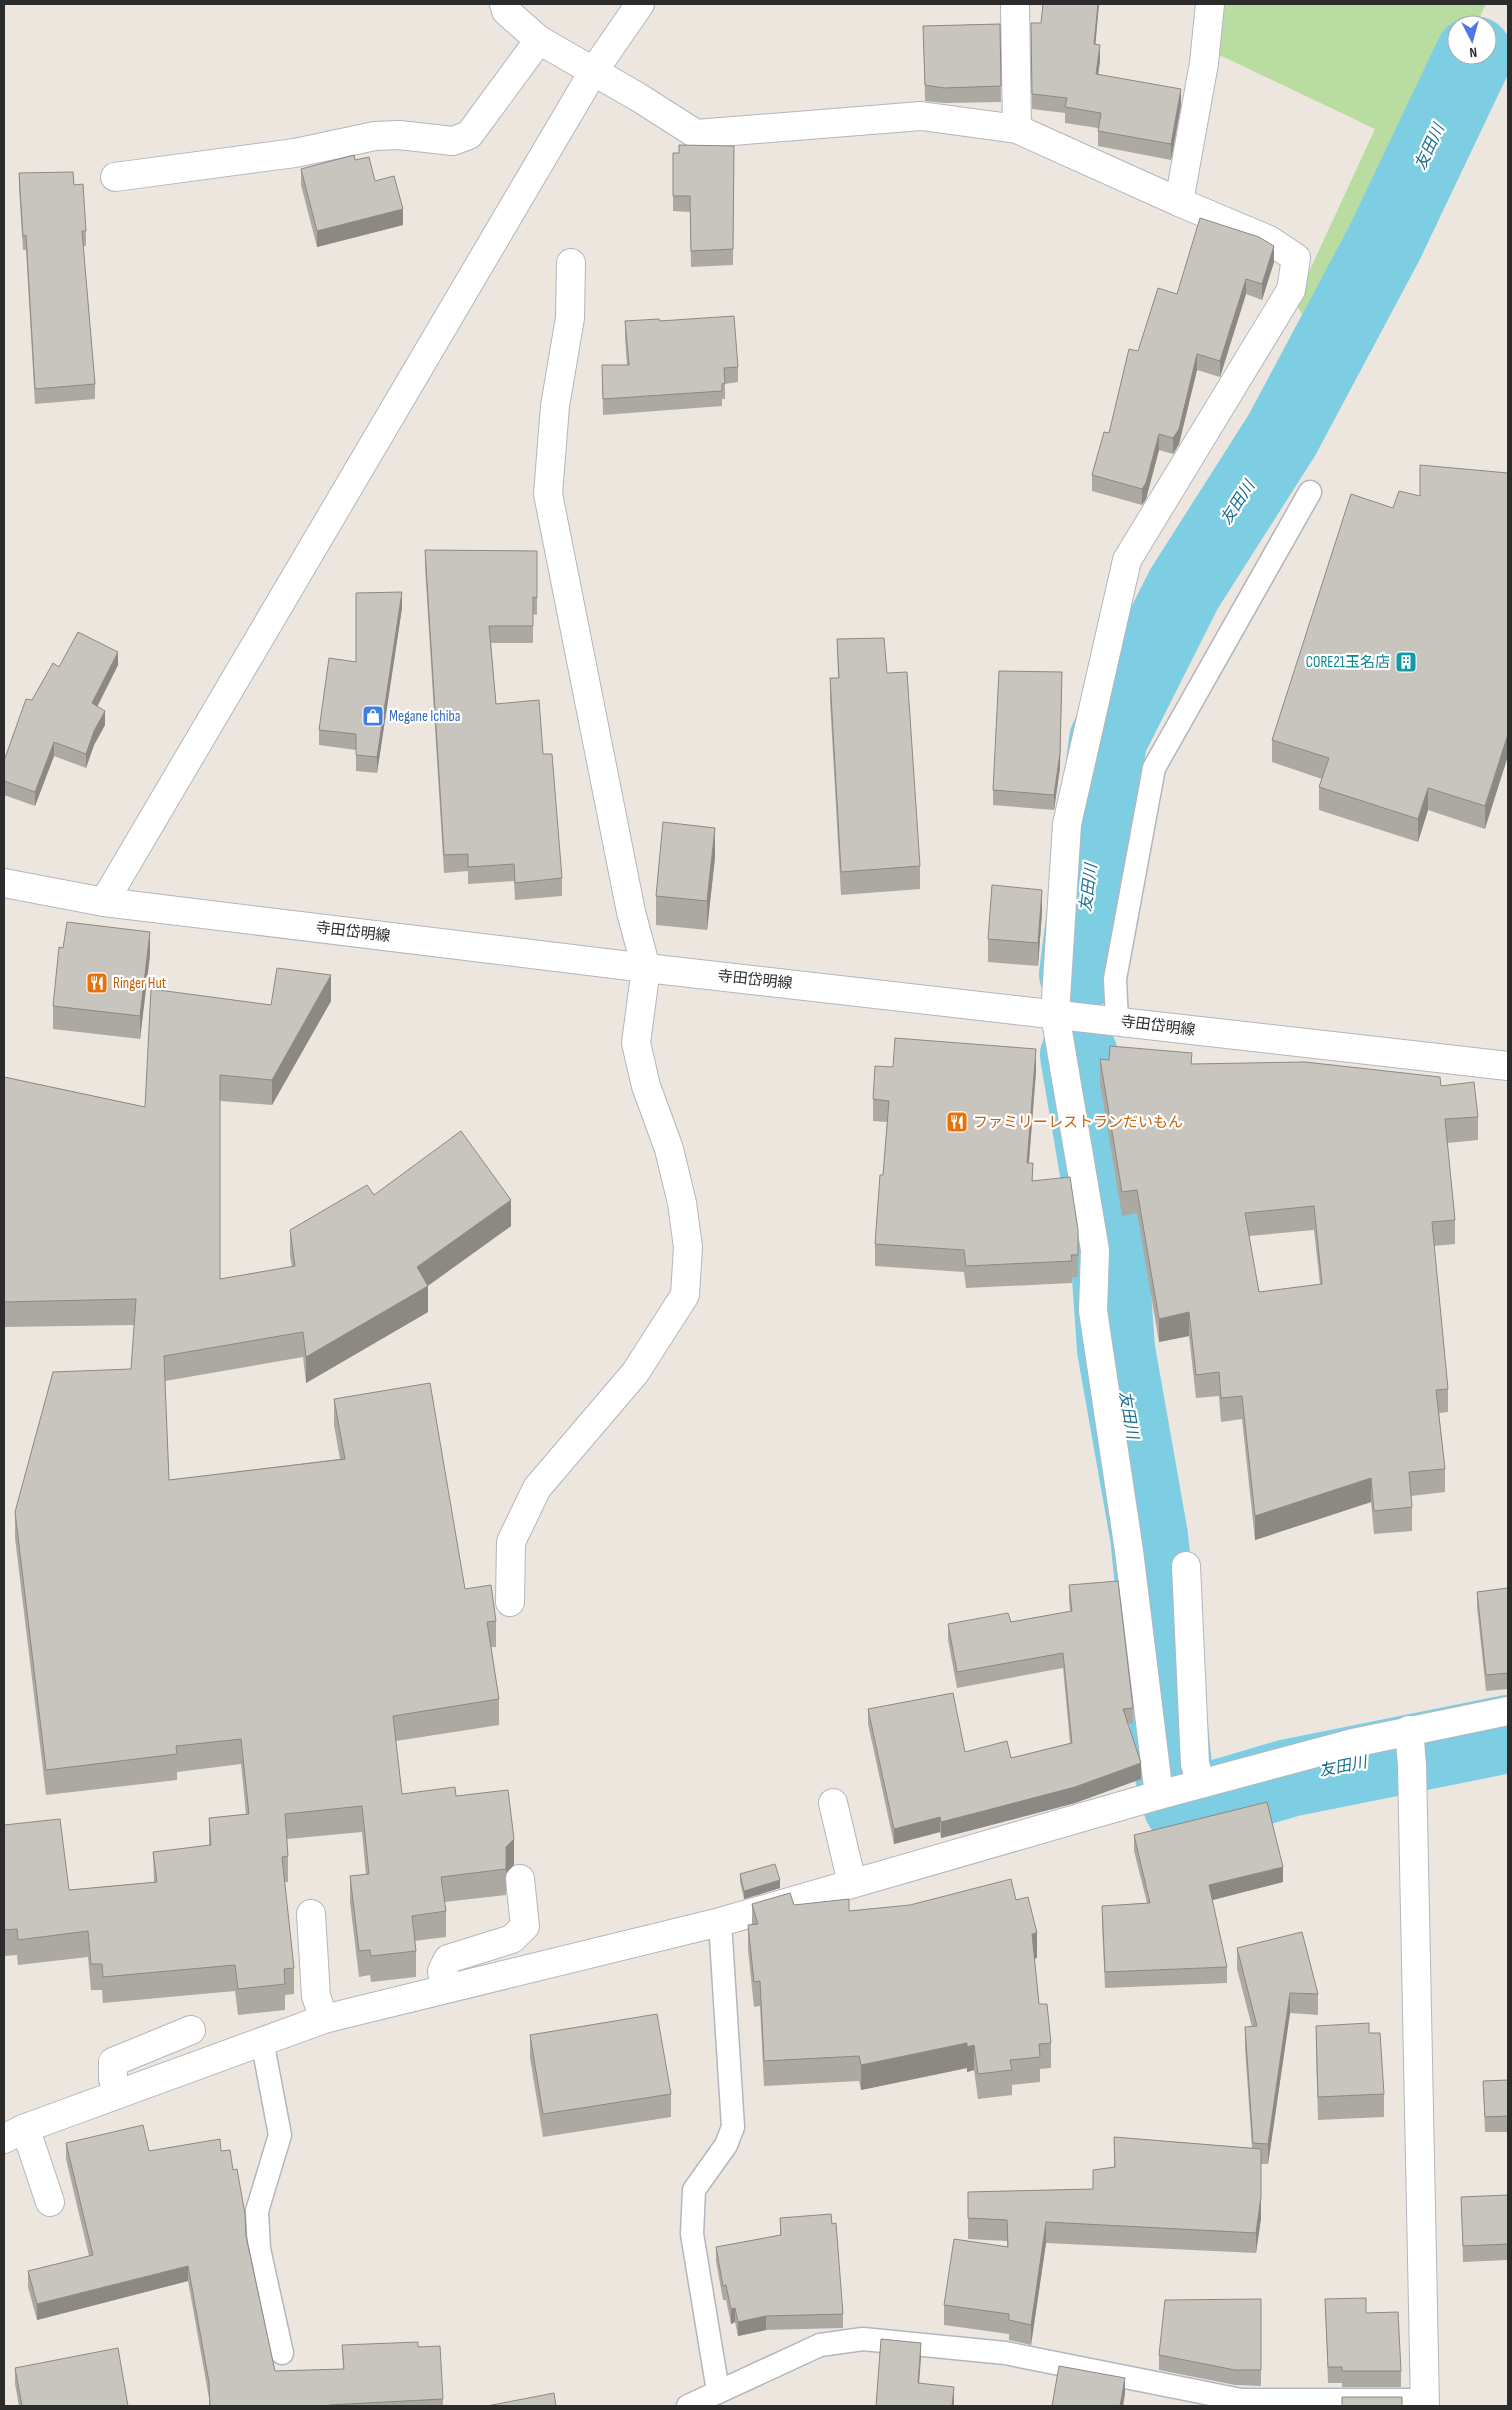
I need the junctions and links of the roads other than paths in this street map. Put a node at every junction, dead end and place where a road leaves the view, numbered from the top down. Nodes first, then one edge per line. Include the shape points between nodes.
1 (504, 4) edge
2 (640, 4) edge
3 (1015, 4) edge
4 (1210, 4) edge
5 (539, 40) junction
6 (594, 72) junction
7 (1017, 129) junction
8 (115, 178) dead end
9 (1179, 202) junction
10 (571, 263) dead end
11 (1310, 492) dead end
12 (4, 883) edge
13 (104, 902) junction
14 (646, 968) junction
15 (1055, 1014) junction
16 (1117, 1021) junction
17 (1508, 1066) edge
18 (1186, 1566) dead end
19 (510, 1602) dead end
20 (1508, 1711) edge
21 (1411, 1747) junction
22 (1201, 1783) junction
23 (1159, 1795) junction
24 (833, 1803) dead end
25 (520, 1879) dead end
26 (852, 1884) junction
27 (311, 1914) dead end
28 (720, 1922) junction
29 (445, 1988) junction
30 (324, 2019) junction
31 (191, 2030) dead end
32 (262, 2040) junction
33 (117, 2094) junction
34 (13, 2134) edge
35 (50, 2202) dead end
36 (282, 2353) dead end
37 (718, 2391) junction
38 (1425, 2403) edge
39 (688, 2406) edge

1 - 5 street via 506,11
2 - 6 street
3 - 7 street
4 - 9 street via 1204,63
5 - 6 street
5 - 8 street via 469,135 453,141 400,135 375,136 295,153
6 - 7 street via 696,134 921,116
6 - 13 street
7 - 9 street
9 - 15 street via 1269,240 1296,258 1291,290 1127,560 1067,824
10 - 14 street via 570,318 555,406 548,494 629,903
11 - 16 lane via 1154,768 1115,979
12 - 13 street, 寺田岱明線
13 - 14 street, 寺田岱明線
14 - 15 street, 寺田岱明線
14 - 19 street via 636,1043 682,1203 688,1247 685,1295 635,1373 537,1488 511,1542
15 - 16 street, 寺田岱明線
15 - 23 street via 1095,1250 1093,1311 1129,1551
16 - 17 street, 寺田岱明線
18 - 22 street via 1194,1764
20 - 21 street
21 - 22 street
21 - 38 street
22 - 23 street
23 - 26 street
24 - 26 street
25 - 29 street via 525,1926 512,1940 448,1959 442,1971
26 - 28 street
27 - 30 street via 316,1996
28 - 29 street
28 - 37 lane via 733,2127 726,2145 694,2190 692,2214 692,2234
29 - 30 street
30 - 32 street
31 - 33 street via 113,2062
32 - 33 street
32 - 36 lane via 280,2134 257,2211 259,2249
33 - 34 street
34 - 35 street via 31,2145
37 - 38 lane via 820,2345 863,2339 1005,2353 1241,2400
37 - 39 lane

